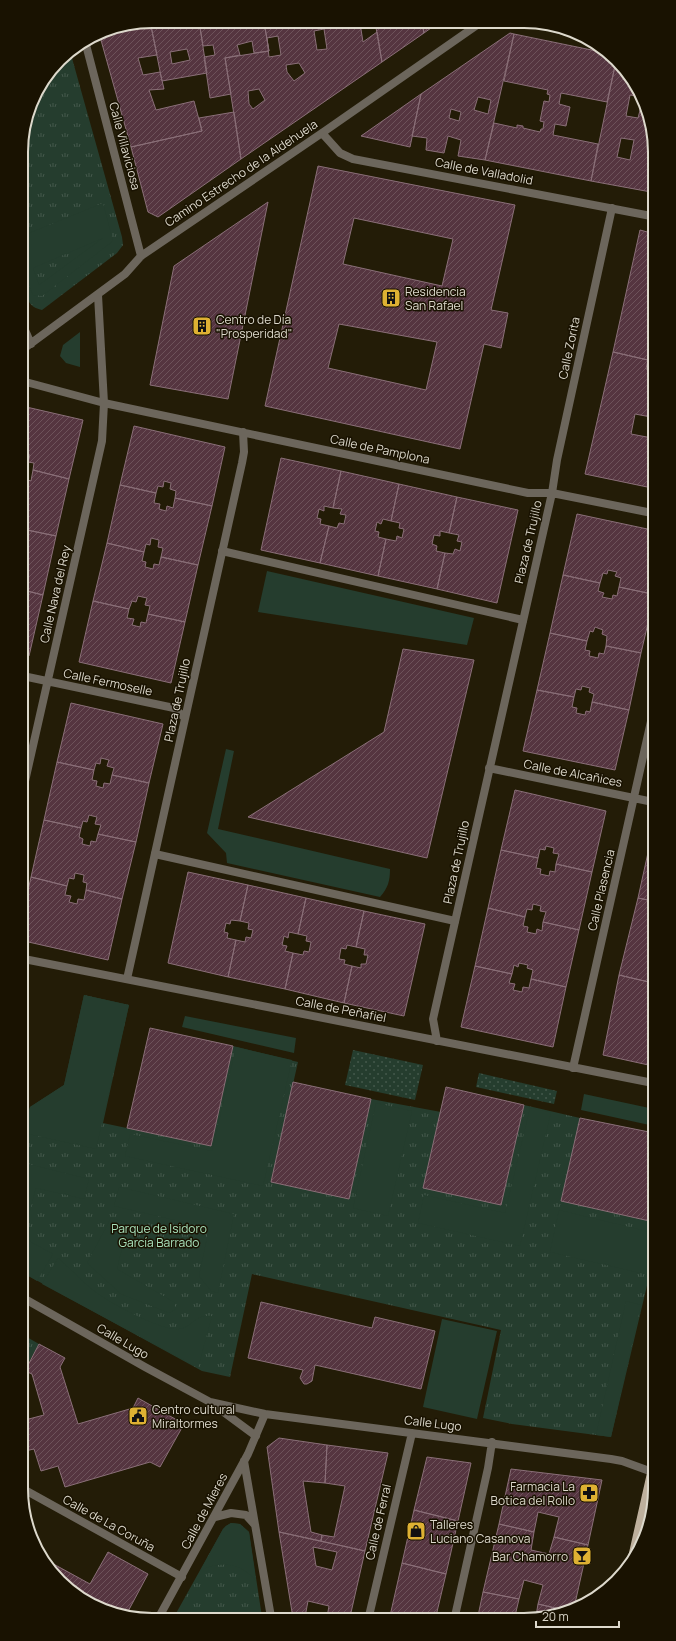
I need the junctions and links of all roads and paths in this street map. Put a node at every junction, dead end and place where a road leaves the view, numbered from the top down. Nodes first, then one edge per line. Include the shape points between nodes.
1 (473, 28) edge
2 (87, 47) edge
3 (322, 133) junction
4 (612, 208) junction
5 (648, 215) edge
6 (141, 256) junction
7 (98, 295) junction
8 (28, 337) edge
9 (31, 344) junction
10 (28, 346) edge
11 (28, 383) edge
12 (104, 404) junction
13 (244, 432) junction
14 (552, 493) junction
15 (648, 512) edge
16 (222, 551) junction
17 (523, 620) junction
18 (28, 677) edge
19 (48, 682) junction
20 (185, 718) junction
21 (648, 735) edge
22 (28, 768) edge
23 (489, 768) junction
24 (634, 798) junction
25 (648, 801) edge
26 (155, 854) junction
27 (455, 921) junction
28 (28, 960) edge
29 (127, 979) junction
30 (437, 1041) junction
31 (573, 1068) junction
32 (648, 1082) edge
33 (28, 1301) edge
34 (210, 1402) junction
35 (265, 1414) junction
36 (412, 1433) junction
37 (256, 1436) junction
38 (492, 1442) junction
39 (244, 1461) junction
40 (648, 1471) edge
41 (28, 1492) edge
42 (648, 1498) edge
43 (215, 1517) junction
44 (256, 1526) junction
45 (638, 1538) edge
46 (182, 1577) junction
47 (161, 1613) edge
48 (270, 1613) edge
49 (370, 1613) edge
50 (456, 1613) edge

1 - 3 street, Camino Estrecho de la Aldehuela
2 - 6 street, Calle Villaviciosa
3 - 4 street, Calle de Valladolid via 340,153 353,158
3 - 6 street, Camino Estrecho de la Aldehuela
4 - 5 street, Calle de Valladolid
4 - 14 street, Calle Zorita via 560,445
6 - 7 street, Camino Estrecho de la Aldehuela via 125,274
7 - 9 street, Camino Estrecho de la Aldehuela
7 - 12 street
8 - 9 street
9 - 10 street, Camino Estrecho de la Aldehuela
11 - 12 street, Calle de Pamplona
12 - 13 street, Calle de Pamplona
12 - 19 street, Calle Nava del Rey via 102,442
13 - 14 street, Calle de Pamplona via 528,493
13 - 16 street, Plaza de Trujillo via 242,463
14 - 15 street, Calle de Pamplona
14 - 17 street, Plaza de Trujillo
16 - 17 street
16 - 20 street, Plaza de Trujillo
17 - 23 street, Plaza de Trujillo
18 - 19 street, Calle Fermoselle
19 - 20 street, Calle Fermoselle via 174,708
19 - 22 street, Calle Nava del Rey
20 - 26 street, Plaza de Trujillo
21 - 24 street, Calle Plasencia
23 - 24 street, Calle de Alcañices
23 - 27 street, Plaza de Trujillo
24 - 25 street, Calle de Alcañices
24 - 31 street, Calle Plasencia
26 - 27 street, Plaza de Trujillo
26 - 29 street, Plaza de Trujillo
27 - 30 street, Plaza de Trujillo via 433,1019
28 - 29 street, Calle de Peñafiel
29 - 30 street, Calle de Peñafiel
30 - 31 street, Calle de Peñafiel
31 - 32 street, Calle de Peñafiel
33 - 34 street, Calle Lugo
34 - 35 street, Calle Lugo
34 - 37 street, Calle Lugo
35 - 36 street, Calle Lugo
35 - 37 street, Calle de Mieres
36 - 38 street, Calle Lugo
36 - 49 street, Calle de Ferral
37 - 39 street, Calle de Mieres
38 - 40 street, Calle Lugo via 611,1458
38 - 50 street
39 - 43 street, Calle de Mieres
39 - 44 street
41 - 46 street, Calle de La Coruña
42 - 45 main road
43 - 44 street via 231,1513 246,1515
43 - 46 street, Calle de Mieres
44 - 48 street
46 - 47 street, Calle de Mieres

